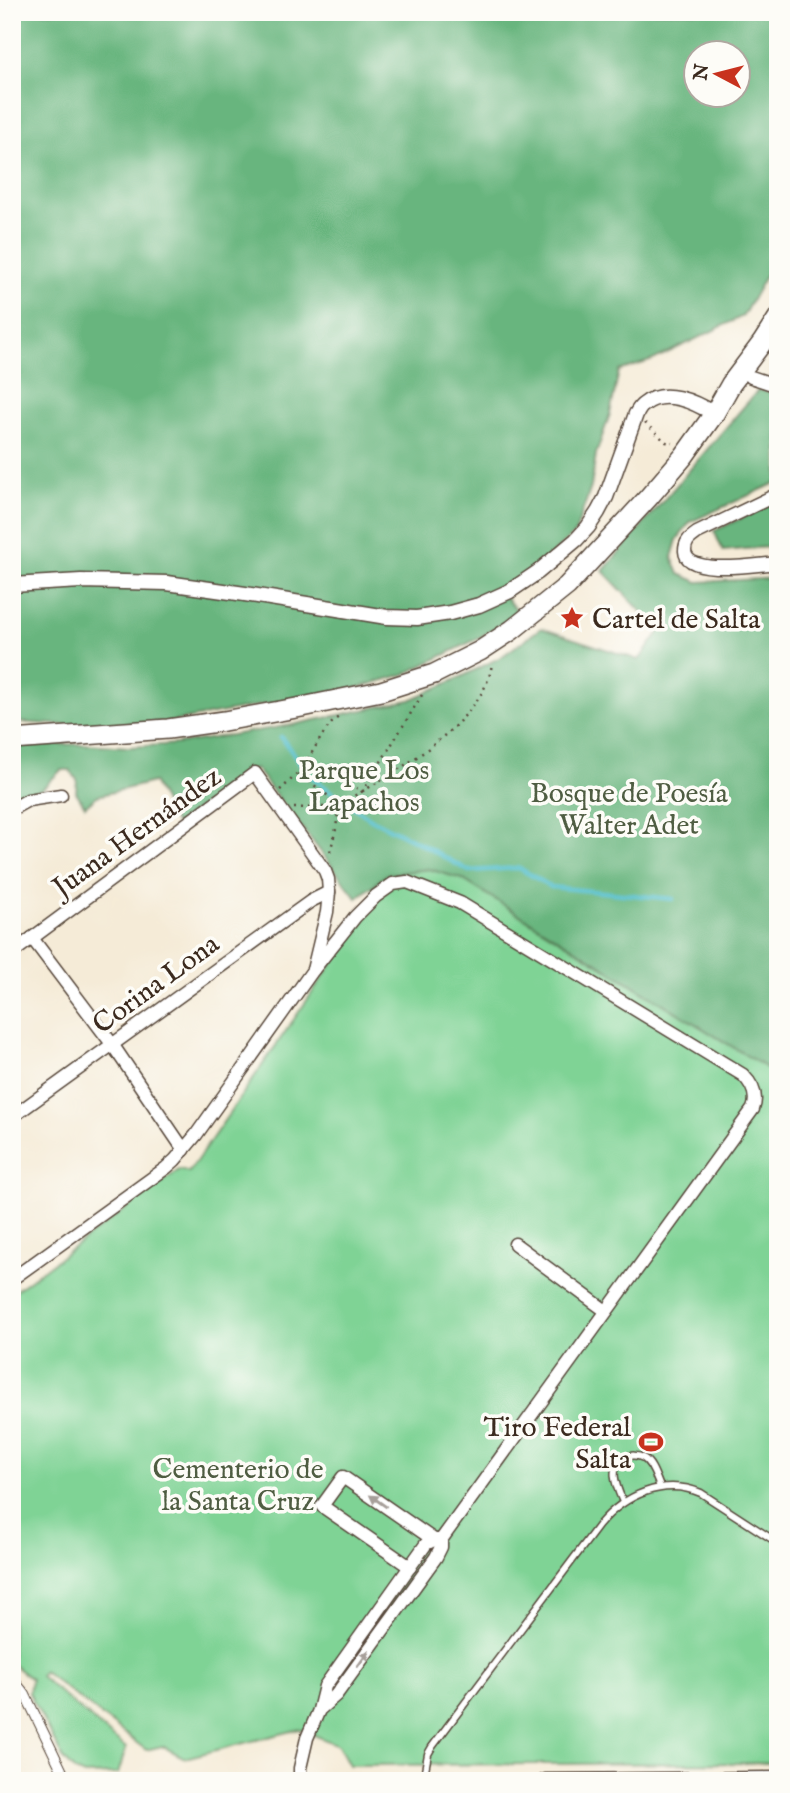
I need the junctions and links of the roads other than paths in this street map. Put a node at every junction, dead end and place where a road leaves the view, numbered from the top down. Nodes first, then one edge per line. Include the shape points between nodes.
1 (778, 318) edge
2 (778, 341) edge
3 (751, 377) junction
4 (778, 386) edge
5 (714, 414) junction
6 (778, 494) edge
7 (778, 563) edge
8 (12, 585) edge
9 (12, 740) edge
10 (61, 795) dead end
11 (12, 810) edge
12 (329, 892) junction
13 (32, 938) junction
14 (12, 953) edge
15 (313, 970) junction
16 (112, 1044) junction
17 (12, 1117) edge
18 (184, 1150) junction
19 (515, 1244) dead end
20 (12, 1279) edge
21 (606, 1311) junction
22 (660, 1487) junction
23 (623, 1502) junction
24 (437, 1540) junction
25 (778, 1543) edge
26 (410, 1567) junction
27 (12, 1678) edge
28 (319, 1710) junction
29 (778, 1779) edge
30 (67, 1781) edge
31 (300, 1781) edge
32 (423, 1781) edge
33 (545, 1781) edge

1 - 5 highway
2 - 3 highway
3 - 4 street
3 - 5 highway via 739,394
5 - 8 street via 678,397 643,404 606,498 576,540 510,591 450,613 387,617 167,583
5 - 9 highway via 684,456 567,586 493,642 434,674 382,691 224,721
6 - 7 street via 696,533 685,548 685,555 696,565
10 - 11 street via 28,800
12 - 13 street, Juana Hernández via 325,871 255,773
12 - 15 street
12 - 16 street, Corina Lona
13 - 14 street, Juana Hernández
13 - 16 street
15 - 18 street
15 - 21 street via 376,896 393,884 407,882 460,903 750,1082 756,1101 753,1109
16 - 17 street, Corina Lona
16 - 18 street
18 - 20 street via 166,1168
19 - 21 street
21 - 24 street
22 - 23 lane
22 - 23 lane via 649,1463 629,1456 614,1471
22 - 25 lane via 701,1493
23 - 32 lane via 598,1525 432,1747
24 - 26 street via 426,1544
24 -> 26 street via 342,1477 323,1506
28 -> 24 street via 336,1695 436,1557 441,1547
26 - 28 street via 325,1686
27 - 30 street via 25,1694
28 - 31 street via 307,1738
29 - 33 street

